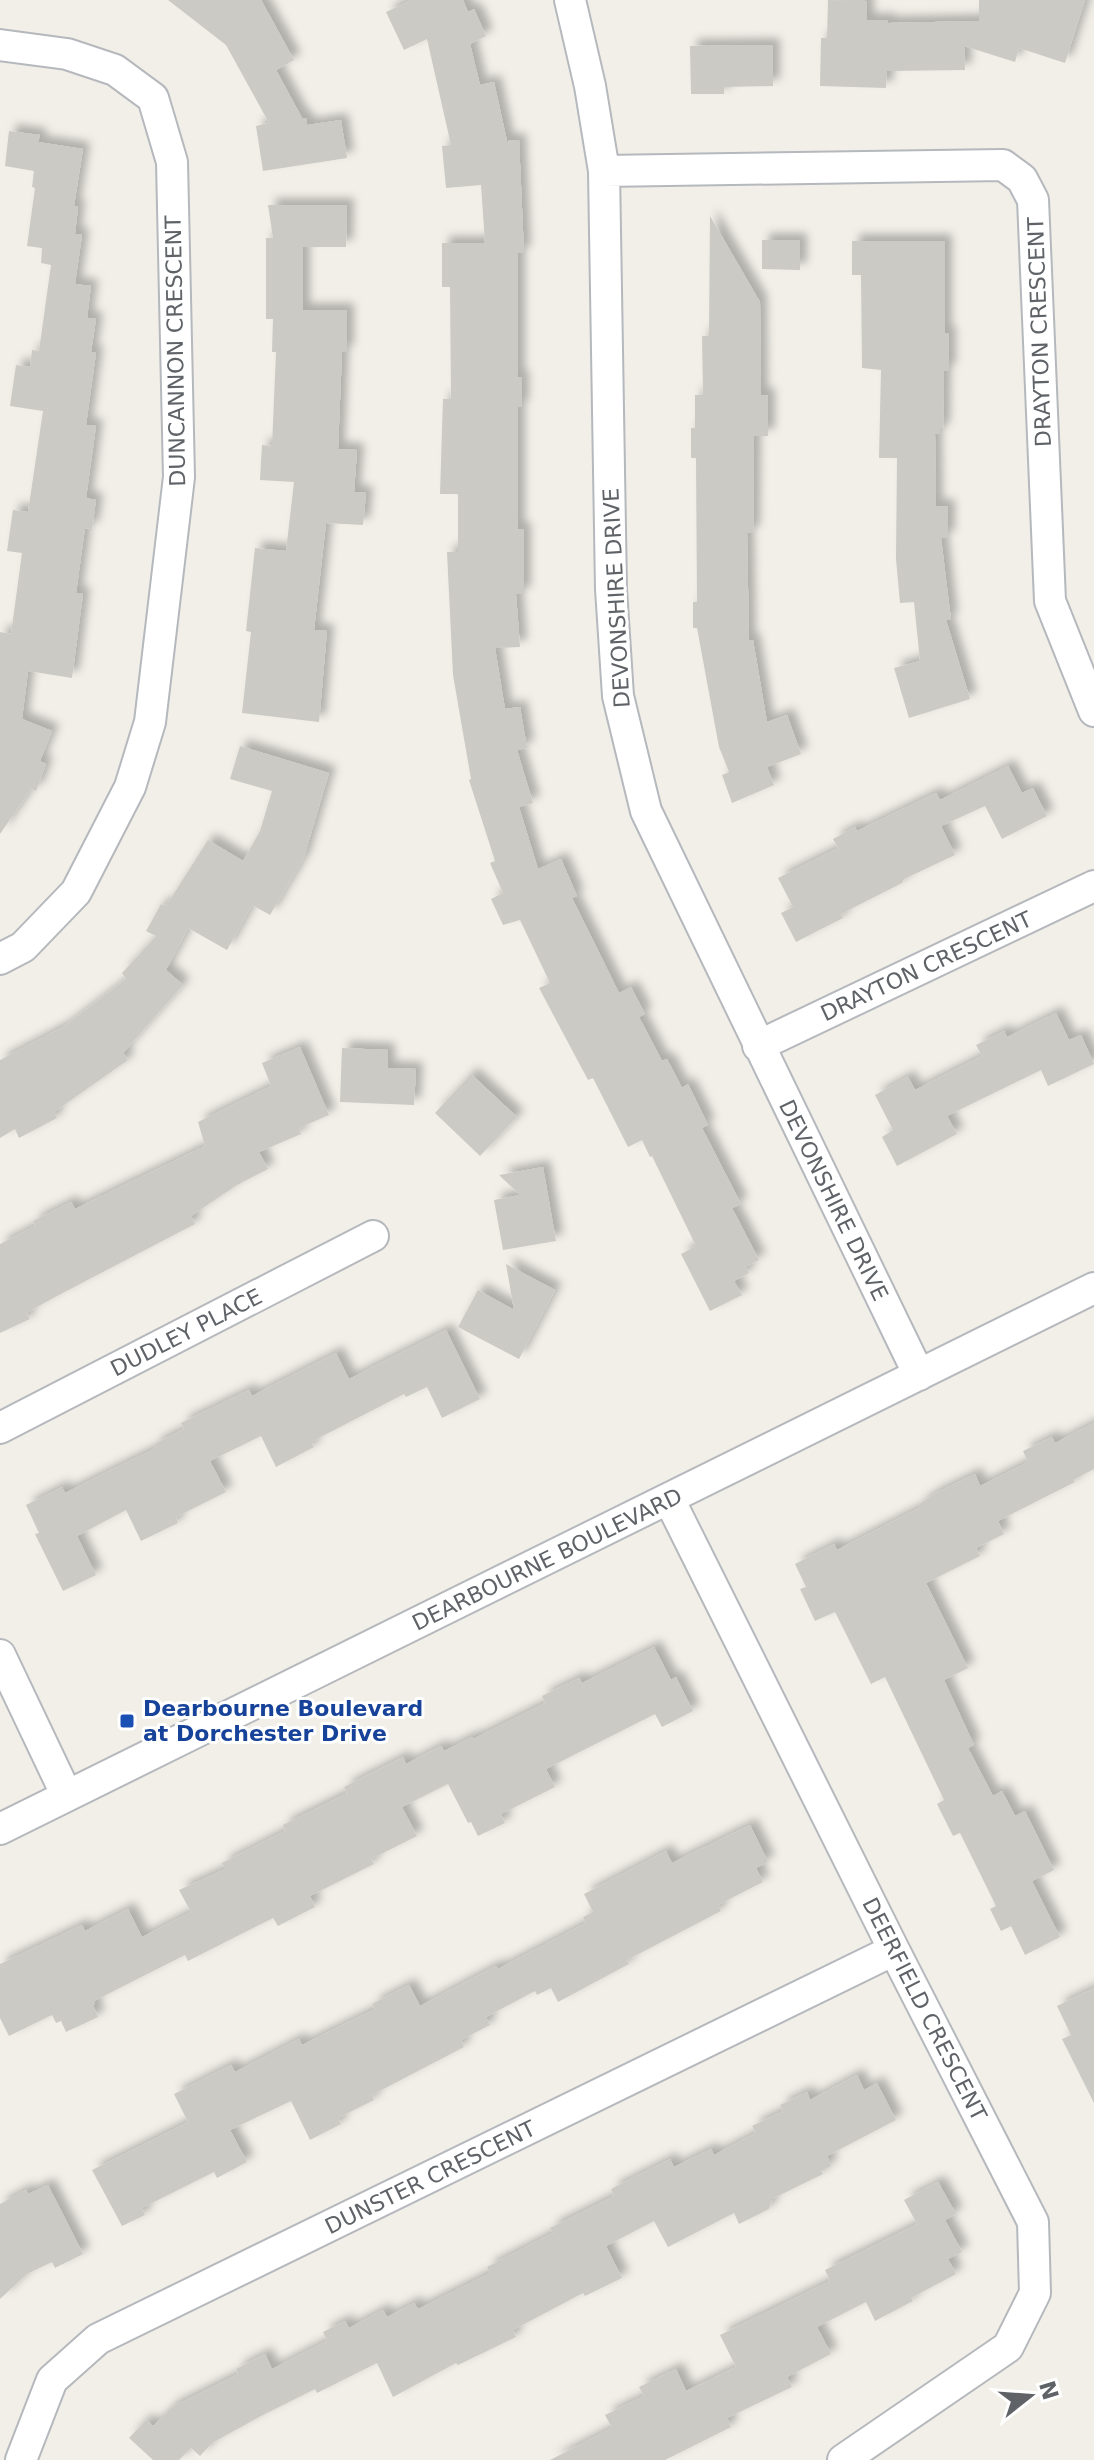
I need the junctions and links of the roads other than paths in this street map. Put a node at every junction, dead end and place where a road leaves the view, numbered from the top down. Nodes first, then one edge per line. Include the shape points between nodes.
1 (570, 0) edge
2 (0, 45) edge
3 (604, 171) junction
4 (1094, 711) edge
5 (1094, 886) edge
6 (0, 959) edge
7 (758, 1046) junction
8 (373, 1236) dead end
9 (1094, 1288) edge
10 (919, 1375) junction
11 (0, 1428) edge
12 (669, 1499) junction
13 (0, 1655) edge
14 (67, 1796) junction
15 (0, 1829) edge
16 (894, 1950) junction
17 (21, 2460) edge
18 (843, 2460) edge

1 - 3 street, DEVONSHIRE DRIVE
2 - 6 street, DUNCANNON CRESCENT via 67,54 115,70 153,98 172,162 179,477 150,722 130,787 76,892 23,947
3 - 4 street, DRAYTON CRESCENT via 1003,165 1022,179 1033,200 1050,601
3 - 7 street, DEVONSHIRE DRIVE via 611,589 618,696 646,811
5 - 7 street, DRAYTON CRESCENT
7 - 10 street, DEVONSHIRE DRIVE
8 - 11 street, DUDLEY PLACE
9 - 10 street, DEARBOURNE BOULEVARD
10 - 12 street, DEARBOURNE BOULEVARD
12 - 14 street, DEARBOURNE BOULEVARD
12 - 16 street, DEERFIELD CRESCENT
13 - 14 street
14 - 15 street, DEARBOURNE BOULEVARD
16 - 17 street, DUNSTER CRESCENT via 98,2339 52,2380
16 - 18 street, DEERFIELD CRESCENT via 1033,2222 1035,2293 1008,2347

